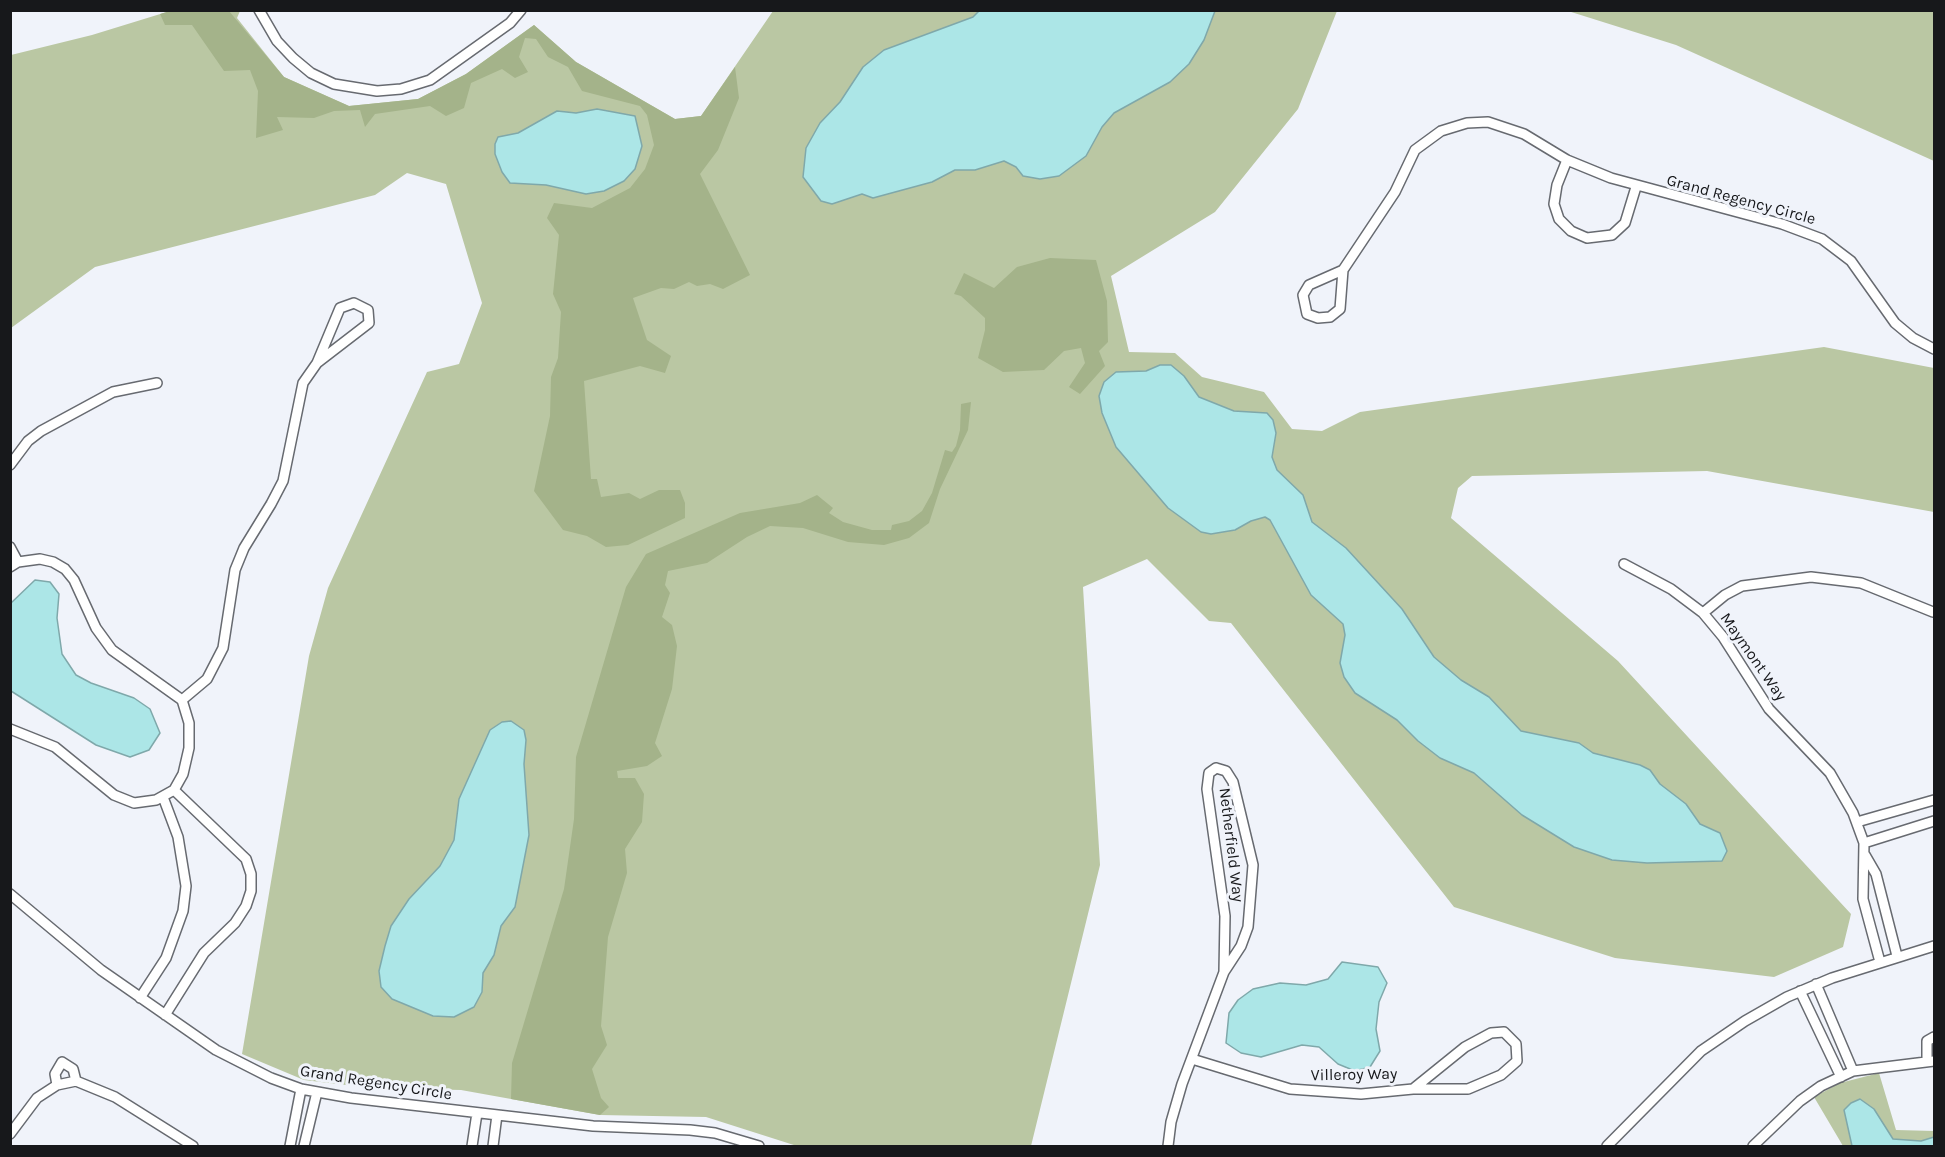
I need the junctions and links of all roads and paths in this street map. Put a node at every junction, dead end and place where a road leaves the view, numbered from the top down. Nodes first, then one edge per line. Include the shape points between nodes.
1 (259, 10) edge
2 (521, 10) edge
3 (1567, 160) junction
4 (1636, 187) junction
5 (1343, 270) junction
6 (1935, 349) edge
7 (317, 363) junction
8 (157, 383) dead end
9 (10, 465) edge
10 (10, 547) edge
11 (1624, 564) dead end
12 (14, 565) edge
13 (1933, 612) edge
14 (1703, 613) junction
15 (182, 700) junction
16 (10, 729) edge
17 (174, 790) junction
18 (163, 797) junction
19 (1935, 800) edge
20 (1935, 821) edge
21 (1857, 822) junction
22 (1864, 843) junction
23 (1865, 855) junction
24 (10, 894) edge
25 (1935, 946) edge
26 (1898, 957) junction
27 (1880, 962) junction
28 (1224, 972) junction
29 (1816, 984) junction
30 (1800, 991) junction
31 (140, 998) junction
32 (165, 1015) junction
33 (1935, 1037) edge
34 (1192, 1059) junction
35 (1931, 1061) edge
36 (1853, 1071) junction
37 (1841, 1077) junction
38 (76, 1081) junction
39 (57, 1085) junction
40 (301, 1089) junction
41 (1413, 1089) junction
42 (317, 1092) junction
43 (477, 1113) junction
44 (497, 1115) junction
45 (10, 1134) edge
46 (193, 1146) edge
47 (290, 1146) edge
48 (304, 1146) edge
49 (472, 1146) edge
50 (493, 1146) edge
51 (753, 1146) edge
52 (1168, 1146) edge
53 (1607, 1146) edge
54 (1753, 1146) edge

1 - 2 street via 277,41 312,73 334,84 377,91 430,81 510,23
3 - 4 street, Grand Regency Circle
3 - 4 street via 1554,204 1559,219 1571,231 1587,238 1612,235 1625,223
3 - 5 street, Grand Regency Circle via 1524,134 1488,122 1441,131 1416,150 1383,211
4 - 6 street, Grand Regency Circle via 1822,238 1851,261 1895,323
5 - 5 street, Grand Regency Circle via 1309,285 1303,296 1307,314 1330,317 1340,309
7 - 7 street via 369,323 368,310 354,303 340,308
7 - 15 street via 303,383 298,399 278,491 239,559 223,648 207,679
8 - 9 street via 113,392 41,431
10 - 12 street
11 - 14 street, Maymont Way via 1671,589
12 - 15 street via 40,560 65,569 112,650
13 - 14 street via 1861,583 1811,578 1742,586
14 - 21 street, Maymont Way via 1724,637 1769,709 1830,773
15 - 17 street via 189,723 189,748 183,774
16 - 18 street via 55,747 124,800 145,802
17 - 18 street
17 - 32 street via 246,859 251,891 235,923 204,952
18 - 31 street via 178,837 186,885 183,911 166,958
19 - 21 street
20 - 22 street
21 - 22 street, Maymont Way
22 - 23 street, Maymont Way
23 - 26 street via 1876,874
23 - 27 street via 1863,899
24 - 31 street, Grand Regency Circle
25 - 26 street
26 - 27 street
27 - 29 street
28 - 28 street, Netherfield Way via 1225,916 1207,789 1209,773 1216,768 1226,771 1233,782 1253,865 1248,927
28 - 34 street, Netherfield Way
29 - 30 street
29 - 36 street
30 - 37 street
30 - 53 street via 1745,1021 1701,1052
31 - 32 street, Grand Regency Circle
32 - 40 street, Grand Regency Circle via 216,1050
33 - 35 street via 1927,1041
34 - 41 street, Villeroy Way via 1290,1089 1361,1094
34 - 52 street, Netherfield Way via 1176,1104
35 - 36 street
36 - 37 street
37 - 54 street via 1800,1101
38 - 39 street
38 - 39 street via 73,1069 62,1062 54,1074
38 - 46 street via 115,1097
39 - 45 street via 37,1098
40 - 42 street, Grand Regency Circle
40 - 47 street
41 - 41 street, Villeroy Way via 1450,1091 1501,1076 1516,1061 1516,1044 1504,1032 1491,1033 1465,1047
42 - 43 street, Grand Regency Circle
42 - 48 street
43 - 44 street, Grand Regency Circle
43 - 49 street
44 - 50 street
44 - 51 street, Grand Regency Circle via 593,1126 690,1130

